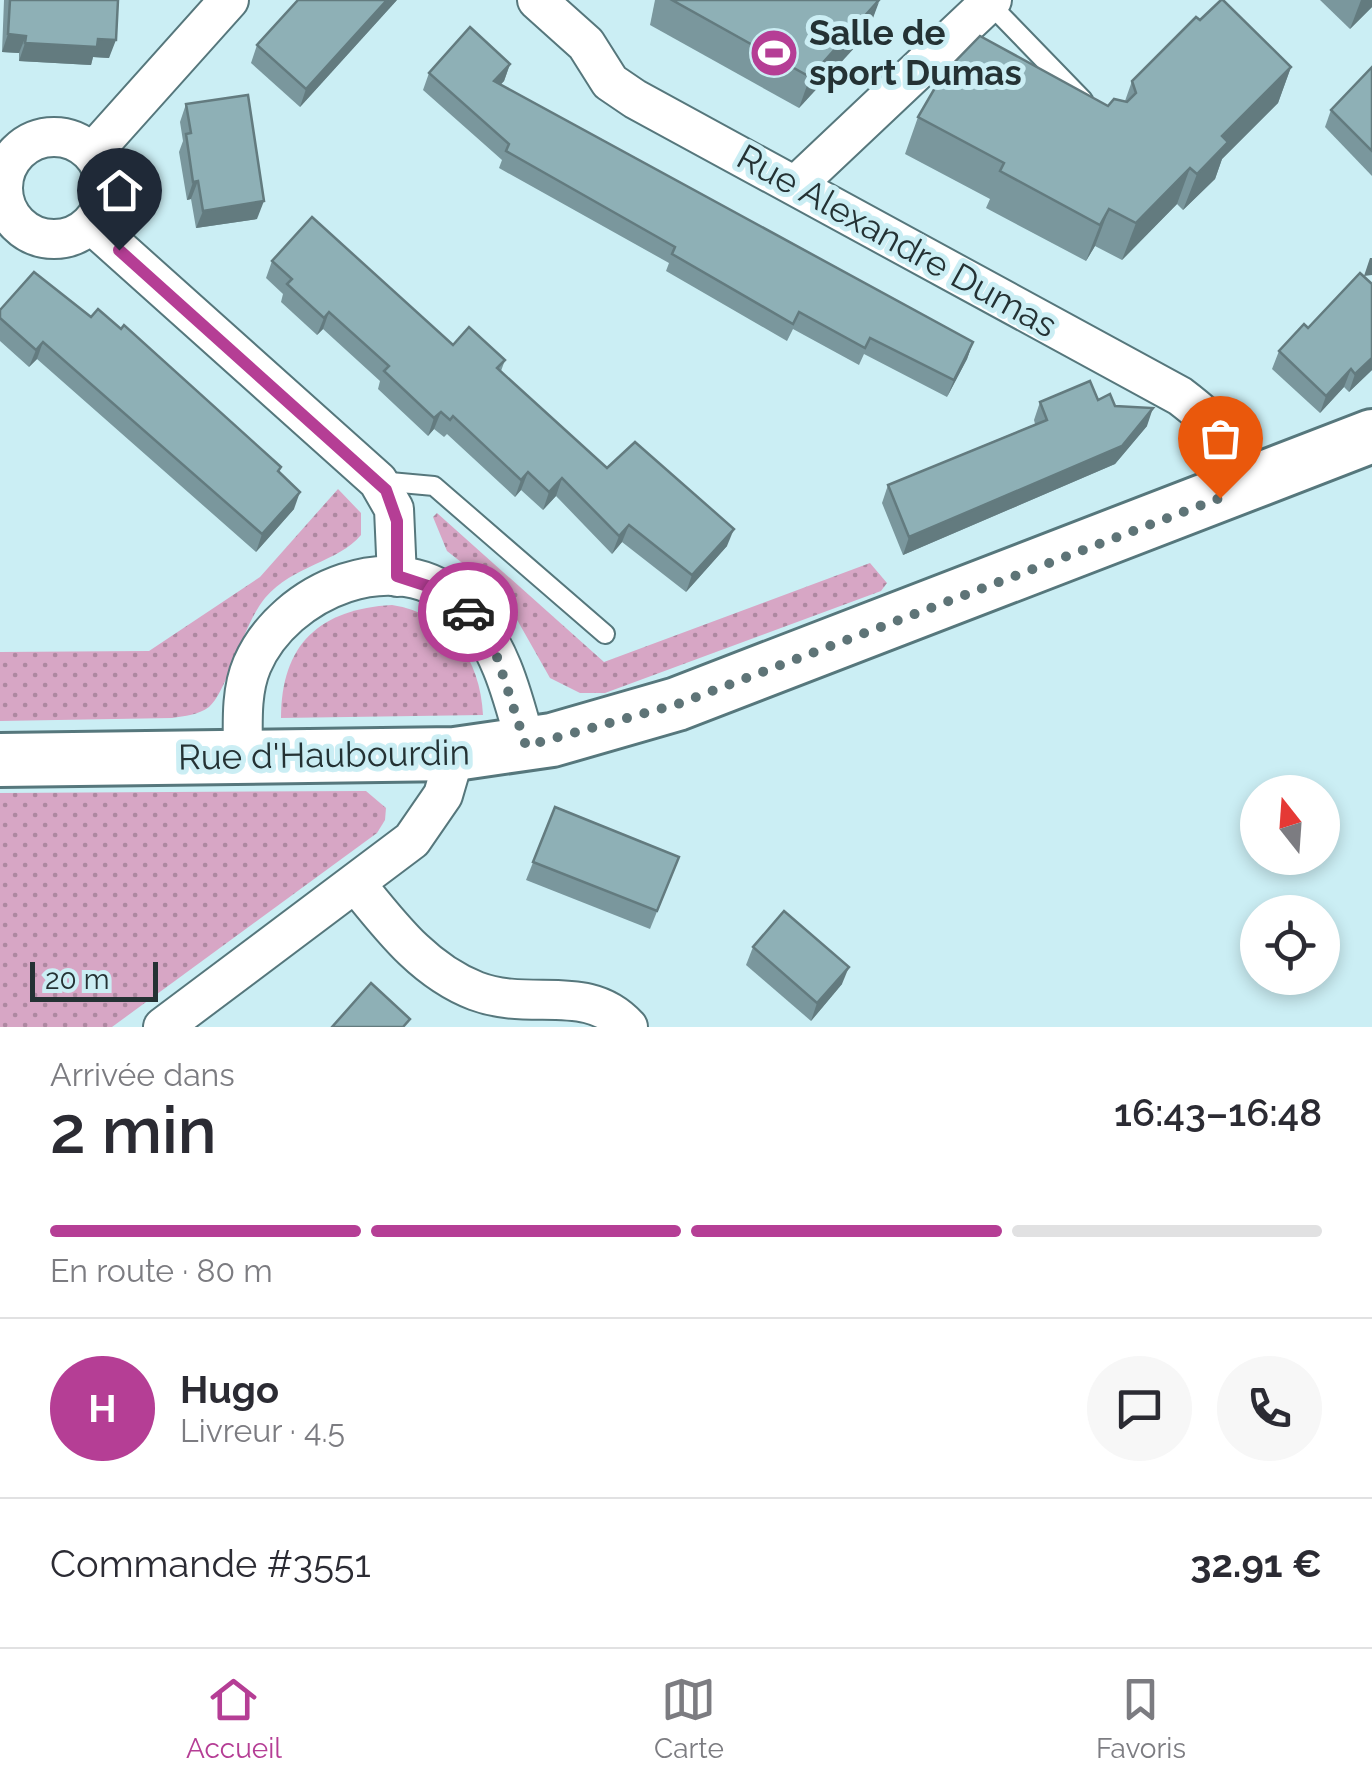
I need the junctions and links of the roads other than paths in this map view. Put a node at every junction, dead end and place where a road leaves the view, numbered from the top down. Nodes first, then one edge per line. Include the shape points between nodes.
1 (228, 0) edge
2 (536, 0) edge
3 (990, 2) edge
4 (1096, 114) edge
5 (6, 151) edge
6 (92, 153) junction
7 (796, 185) junction
8 (90, 224) junction
9 (11, 239) edge
10 (1372, 436) edge
11 (378, 481) junction
12 (1251, 486) junction
13 (397, 576) junction
14 (605, 634) dead end
15 (526, 746) junction
16 (455, 754) junction
17 (243, 756) junction
18 (0, 760) edge
19 (356, 885) junction
20 (163, 1027) edge
21 (628, 1027) edge

1 - 6 street
2 - 7 street, Rue Alexandre Dumas via 586,44 610,82
3 - 4 lane
3 - 7 street
5 - 6 street via 45,137 70,139
5 - 9 street via 3,194
6 - 8 street via 106,189
7 - 12 street, Rue Alexandre Dumas via 1180,396 1234,445
8 - 9 street via 56,239
8 - 11 street
10 - 12 main road, Rue d'Haubourdin
11 - 13 street via 394,509
11 - 14 lane via 434,486
12 - 15 main road, Rue d'Haubourdin via 678,704
13 - 15 street via 443,591 480,627 506,680
13 - 17 street via 331,587 273,628 250,669
15 - 16 main road, Rue d'Haubourdin
16 - 17 main road, Rue d'Haubourdin
16 - 19 street via 427,822
17 - 18 main road, Rue d'Haubourdin
19 - 20 street
19 - 21 street via 401,939 455,981 513,1001 587,1000

